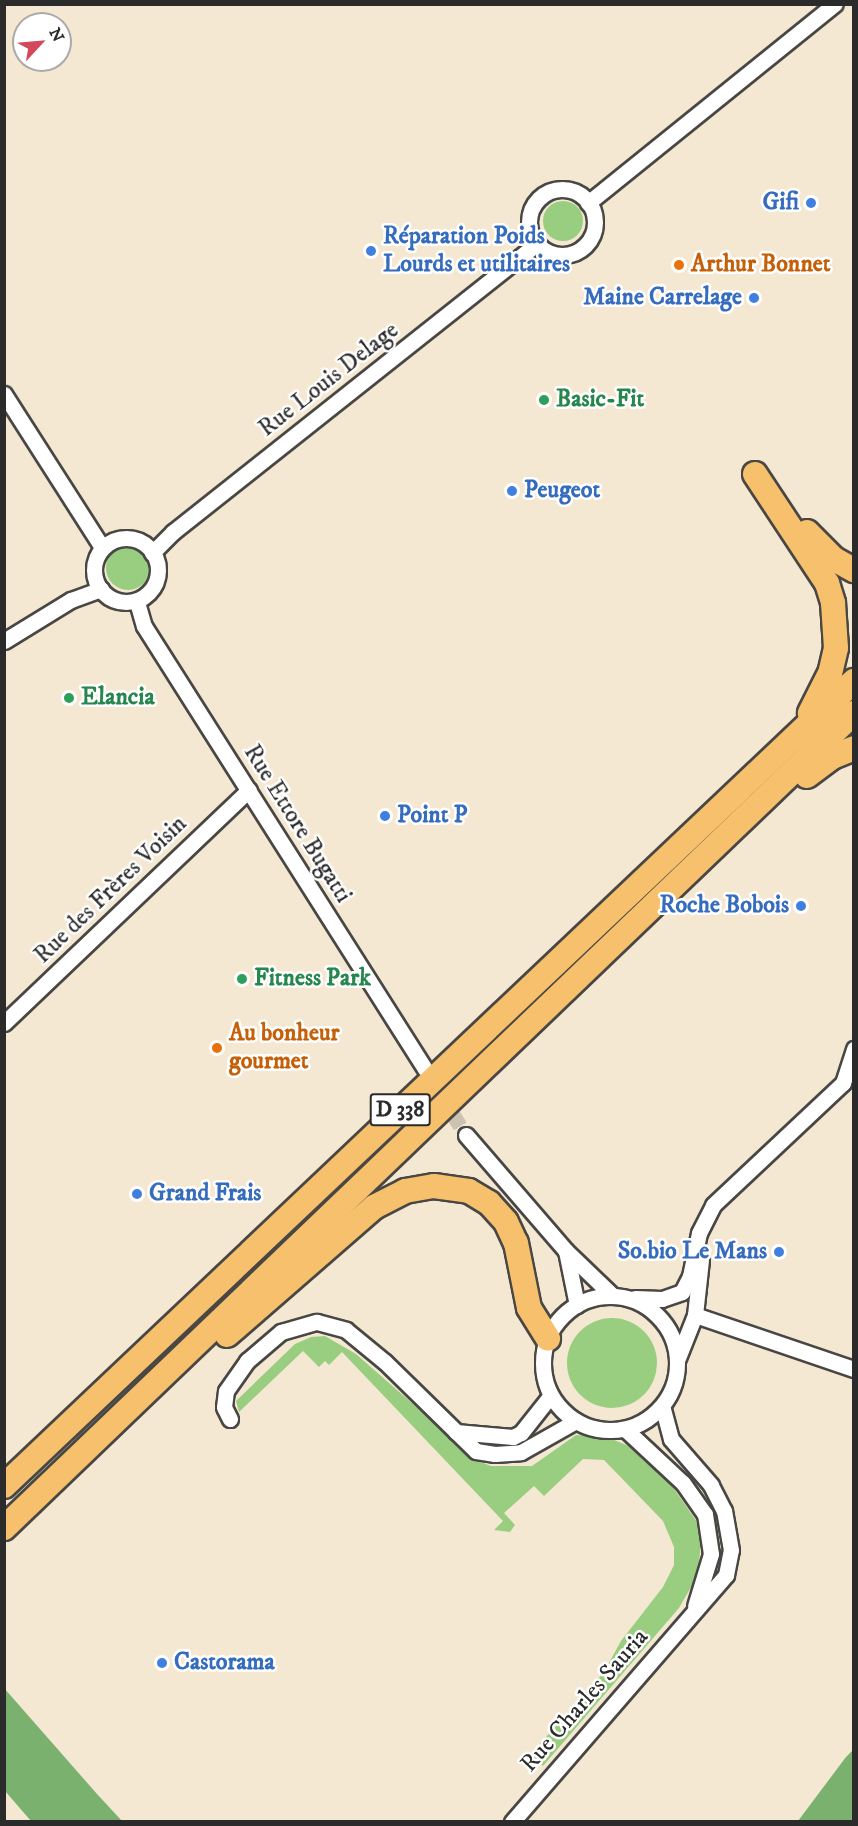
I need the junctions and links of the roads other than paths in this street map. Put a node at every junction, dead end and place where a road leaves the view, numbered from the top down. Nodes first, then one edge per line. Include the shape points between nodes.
1 (836, 4) edge
2 (588, 203) junction
3 (537, 244) junction
4 (4, 394) edge
5 (102, 547) junction
6 (152, 553) junction
7 (854, 570) edge
8 (101, 589) junction
9 (137, 602) junction
10 (4, 642) edge
11 (854, 681) edge
12 (854, 713) edge
13 (796, 735) junction
14 (854, 748) edge
15 (249, 790) junction
16 (592, 962) junction
17 (4, 1023) edge
18 (854, 1049) edge
19 (425, 1069) tunnel mouth
20 (848, 1089) edge
21 (466, 1135) tunnel mouth
22 (699, 1233) junction
23 (566, 1251) junction
24 (619, 1297) junction
25 (577, 1305) junction
26 (695, 1315) junction
27 (548, 1338) junction
28 (678, 1358) junction
29 (854, 1369) edge
30 (551, 1395) junction
31 (662, 1406) junction
32 (230, 1419) dead end
33 (576, 1421) junction
34 (625, 1429) junction
35 (456, 1432) junction
36 (53, 1481) junction
37 (4, 1486) edge
38 (4, 1528) edge
39 (693, 1610) junction
40 (512, 1821) edge

1 - 2 street
2 - 3 street via 594,230 584,246 560,255
2 - 3 street via 564,189 538,200 529,226
3 - 6 street, Rue Louis Delage via 173,532
4 - 5 street
5 - 6 street via 114,540 130,539
5 - 8 street via 94,567
6 - 9 street via 157,567 154,584
7 - 13 highway via 834,559 755,474 827,583 833,603 836,648 830,674
8 - 9 street via 114,598
8 - 10 street via 71,600
9 - 15 street, Rue Ettore Bugatti via 144,626
11 - 13 highway, D 338
12 - 16 highway, D 338
13 - 37 highway, D 338
14 - 16 highway via 814,770 674,901
15 - 17 street, Rue des Frères Voisin
15 - 19 street, Rue Ettore Bugatti
16 - 36 highway, D 338
18 - 20 street
20 - 22 street via 713,1205
21 - 23 street
22 - 24 street via 690,1276 679,1294 662,1299
22 - 26 street via 702,1265
23 - 24 street
23 - 25 street
24 - 25 street
24 - 28 street via 645,1305 661,1319
25 - 27 street via 556,1323
26 - 28 street
26 - 29 street
27 - 30 street via 544,1377
27 - 36 highway via 529,1308 516,1243 506,1222 489,1203 469,1191 420,1187 374,1207 113,1436
28 - 31 street via 676,1378
30 - 33 street
30 - 35 street via 521,1433 513,1437
31 - 34 street via 641,1424
31 - 39 street, Rue Charles Sauria via 671,1440 716,1492 730,1536 726,1575
32 - 35 street via 224,1407 226,1391 247,1361 281,1332 326,1322 345,1330 385,1362
33 - 34 street via 597,1430
33 - 35 street via 513,1454 476,1451
34 - 39 street, Rue Charles Sauria via 683,1483 705,1514 711,1554
36 - 38 highway, D 338
39 - 40 street, Rue Charles Sauria

